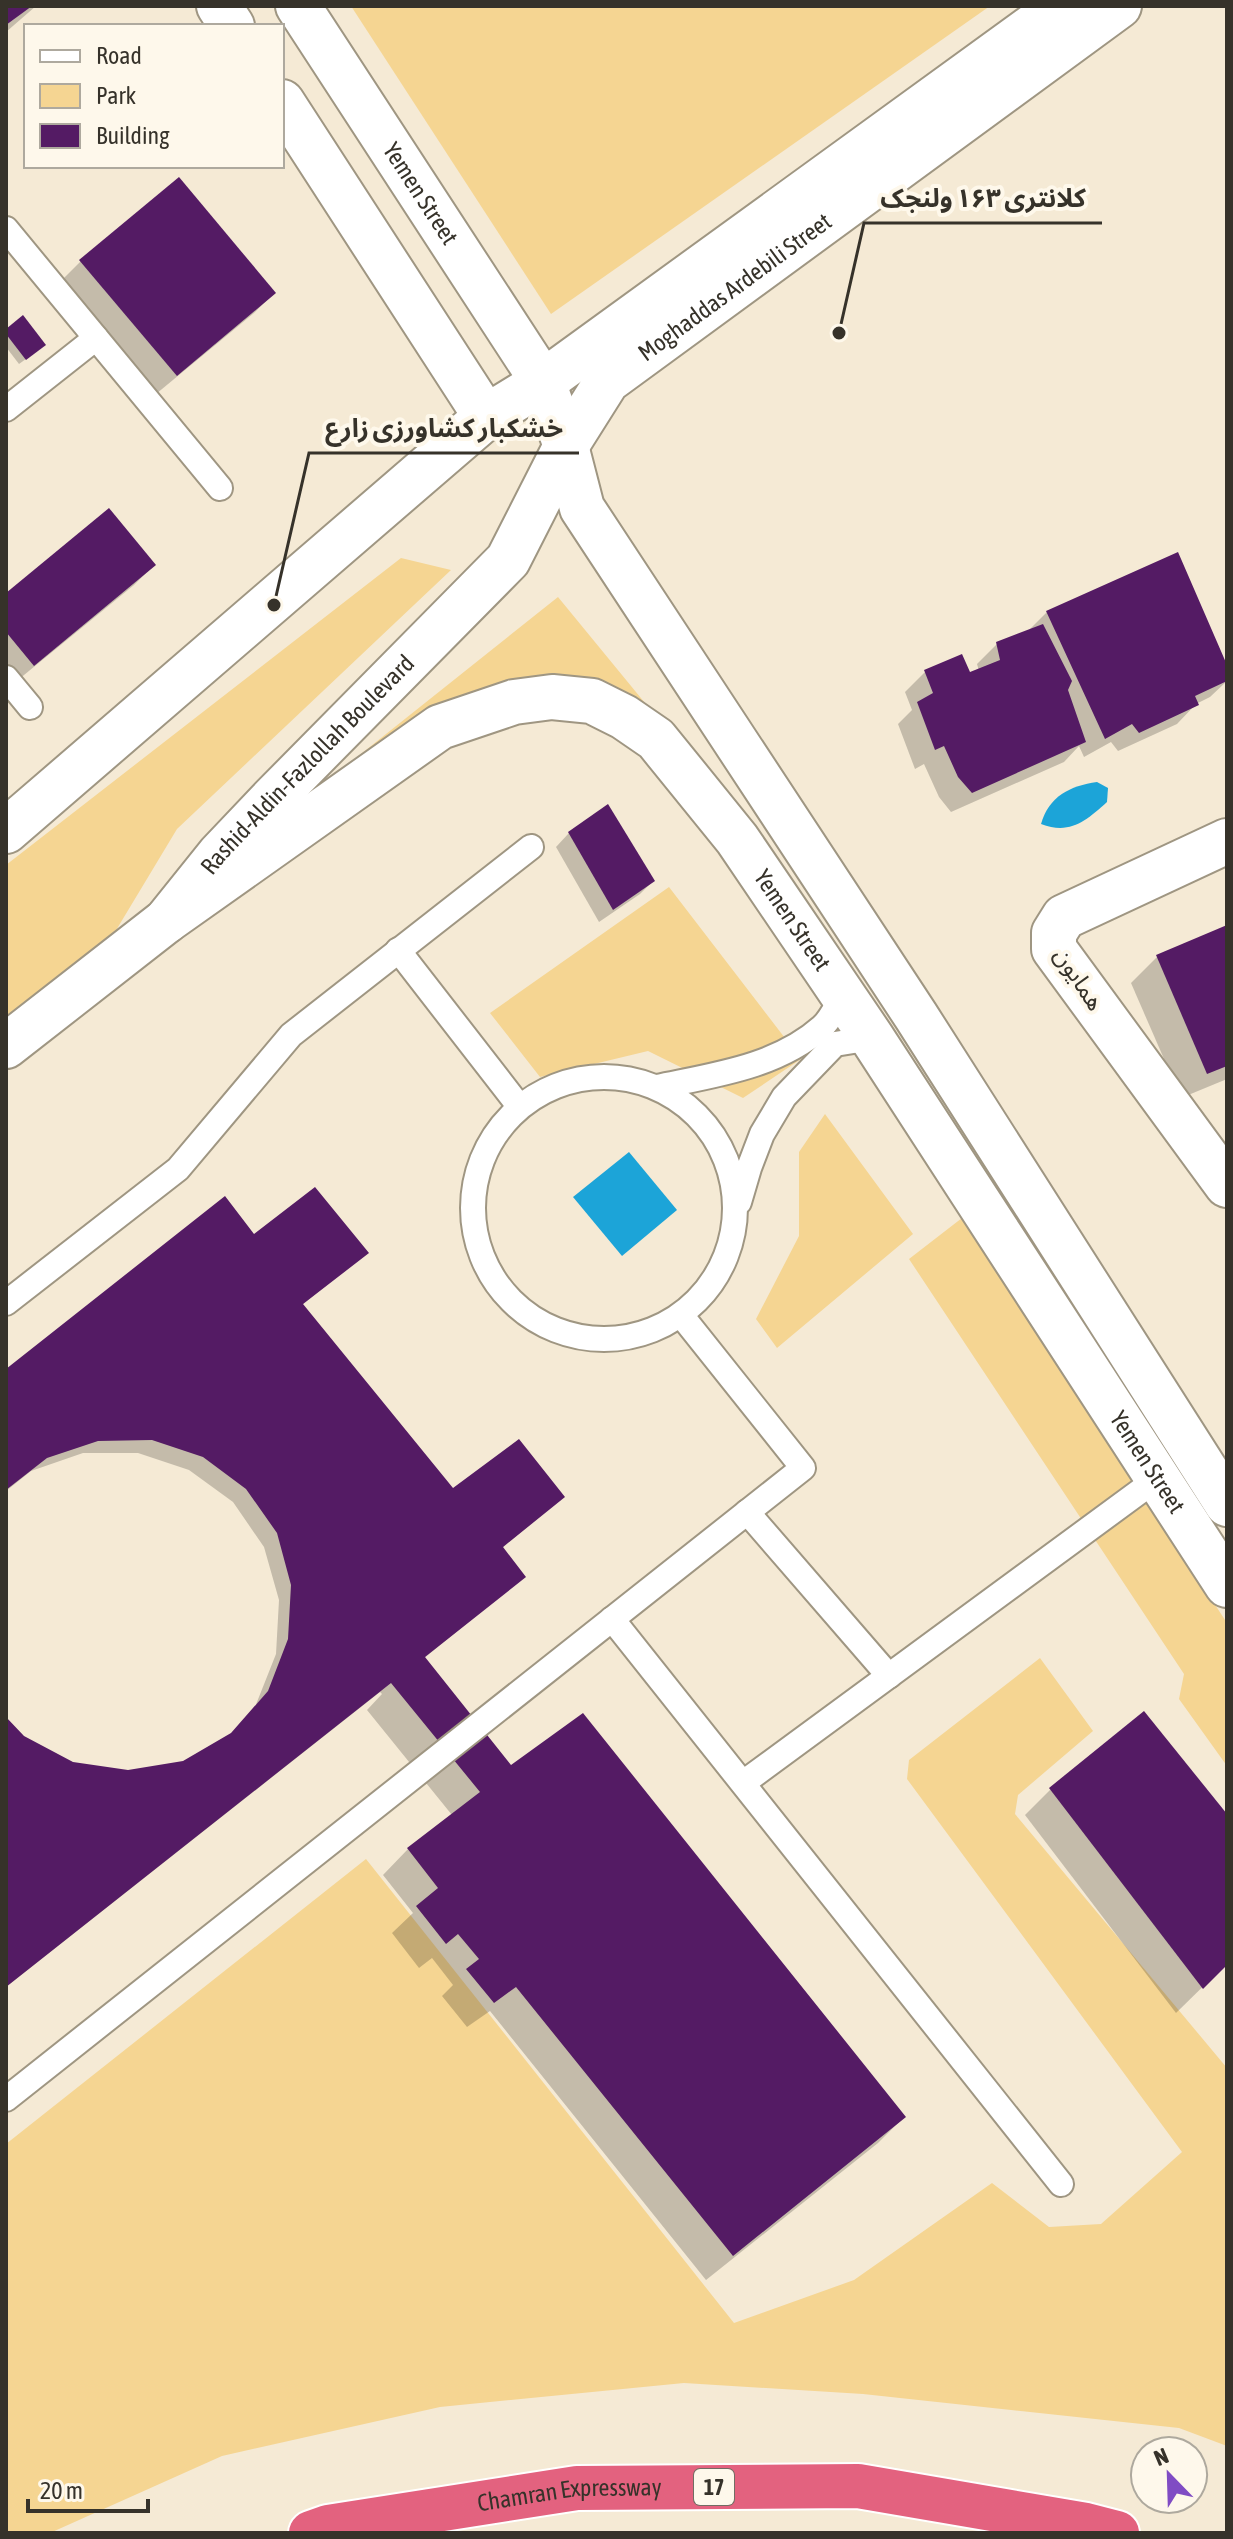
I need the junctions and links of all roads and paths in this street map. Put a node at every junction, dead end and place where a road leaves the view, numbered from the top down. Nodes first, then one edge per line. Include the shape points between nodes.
1 (219, 6) edge
2 (298, 6) edge
3 (1061, 6) edge
4 (1119, 6) edge
5 (231, 24) edge
6 (284, 105) edge
7 (6, 229) edge
8 (96, 338) junction
9 (543, 382) junction
10 (6, 409) edge
11 (486, 417) junction
12 (566, 446) junction
13 (220, 488) dead end
14 (6, 678) edge
15 (30, 707) dead end
16 (6, 831) edge
17 (1227, 841) edge
18 (531, 847) dead end
19 (166, 921) junction
20 (398, 950) junction
21 (843, 995) junction
22 (872, 1038) junction
23 (6, 1046) edge
24 (657, 1087) junction
25 (519, 1106) junction
26 (1227, 1185) edge
27 (736, 1212) junction
28 (6, 1303) edge
29 (681, 1315) junction
30 (1158, 1478) junction
31 (1227, 1504) edge
32 (747, 1512) junction
33 (1227, 1585) edge
34 (612, 1619) junction
35 (889, 1676) junction
36 (743, 1783) junction
37 (6, 2099) edge
38 (1061, 2184) dead end
39 (311, 2533) edge
40 (1117, 2533) edge

1 - 5 main road
2 - 9 main road, Yemen Street
3 - 9 main road, Moghaddas Ardebili Street
4 - 12 main road, Moghaddas Ardebili Street via 607,381
6 - 11 main road
7 - 8 lane
8 - 10 lane
8 - 13 lane
9 - 11 main road, Moghaddas Ardebili Street
9 - 12 main road, Yemen Street
11 - 16 main road
12 - 19 main road, Rashid-Aldin-Fazlollah Boulevard via 508,560 219,855
12 - 31 main road, Yemen Street via 582,508 916,1016
14 - 15 lane
17 - 26 main road, همایون via 1064,917 1054,933 1054,949
18 - 20 lane
19 - 21 main road, Yemen Street via 440,727 514,702 552,697 592,701 656,739 737,839
19 - 23 main road, Rashid-Aldin-Fazlollah Boulevard
20 - 25 lane
20 - 28 lane via 291,1035 178,1169
21 - 22 main road, Yemen Street
21 - 24 lane via 824,1026 781,1055
22 - 27 lane via 835,1044 784,1097 762,1134
22 - 30 main road, Yemen Street
24 - 25 lane via 622,1077 586,1077 551,1087
24 - 27 lane via 691,1108 716,1137 731,1173
25 - 29 lane via 492,1137 476,1174 471,1214 479,1254 499,1289 528,1317 565,1334 605,1340 645,1333
27 - 29 lane via 728,1251 716,1275
29 - 32 lane via 803,1468
30 - 33 main road, Yemen Street
30 - 35 lane
32 - 34 lane
32 - 35 lane
34 - 36 lane
34 - 37 lane
35 - 36 lane
36 - 38 lane
39 - 40 highway, Chamran Expressway / 17 via 577,2488 858,2486

